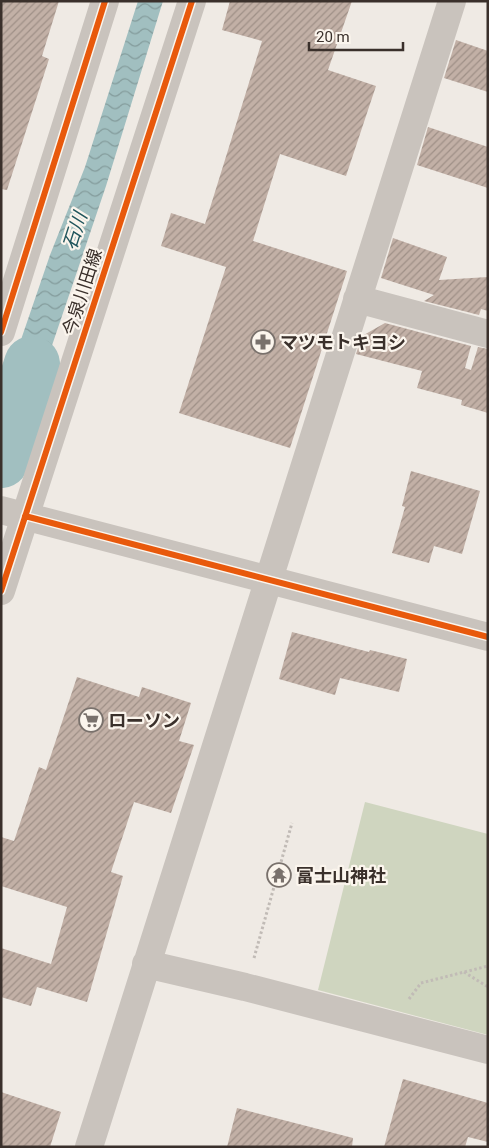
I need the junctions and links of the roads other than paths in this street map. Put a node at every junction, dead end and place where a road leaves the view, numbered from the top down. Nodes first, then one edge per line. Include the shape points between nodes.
1 (105, 1) edge
2 (192, 1) edge
3 (452, 1) edge
4 (357, 299) junction
5 (1, 332) edge
6 (488, 334) edge
7 (13, 513) edge
8 (267, 579) junction
9 (1, 591) edge
10 (488, 637) edge
11 (146, 964) junction
12 (488, 1050) edge
13 (91, 1146) edge

1 - 5 street
2 - 7 street, 今泉川田線
3 - 4 street
4 - 6 street
4 - 8 street
7 - 8 street
7 - 9 street, 今泉川田線
8 - 10 street
8 - 11 street
11 - 12 street
11 - 13 street

